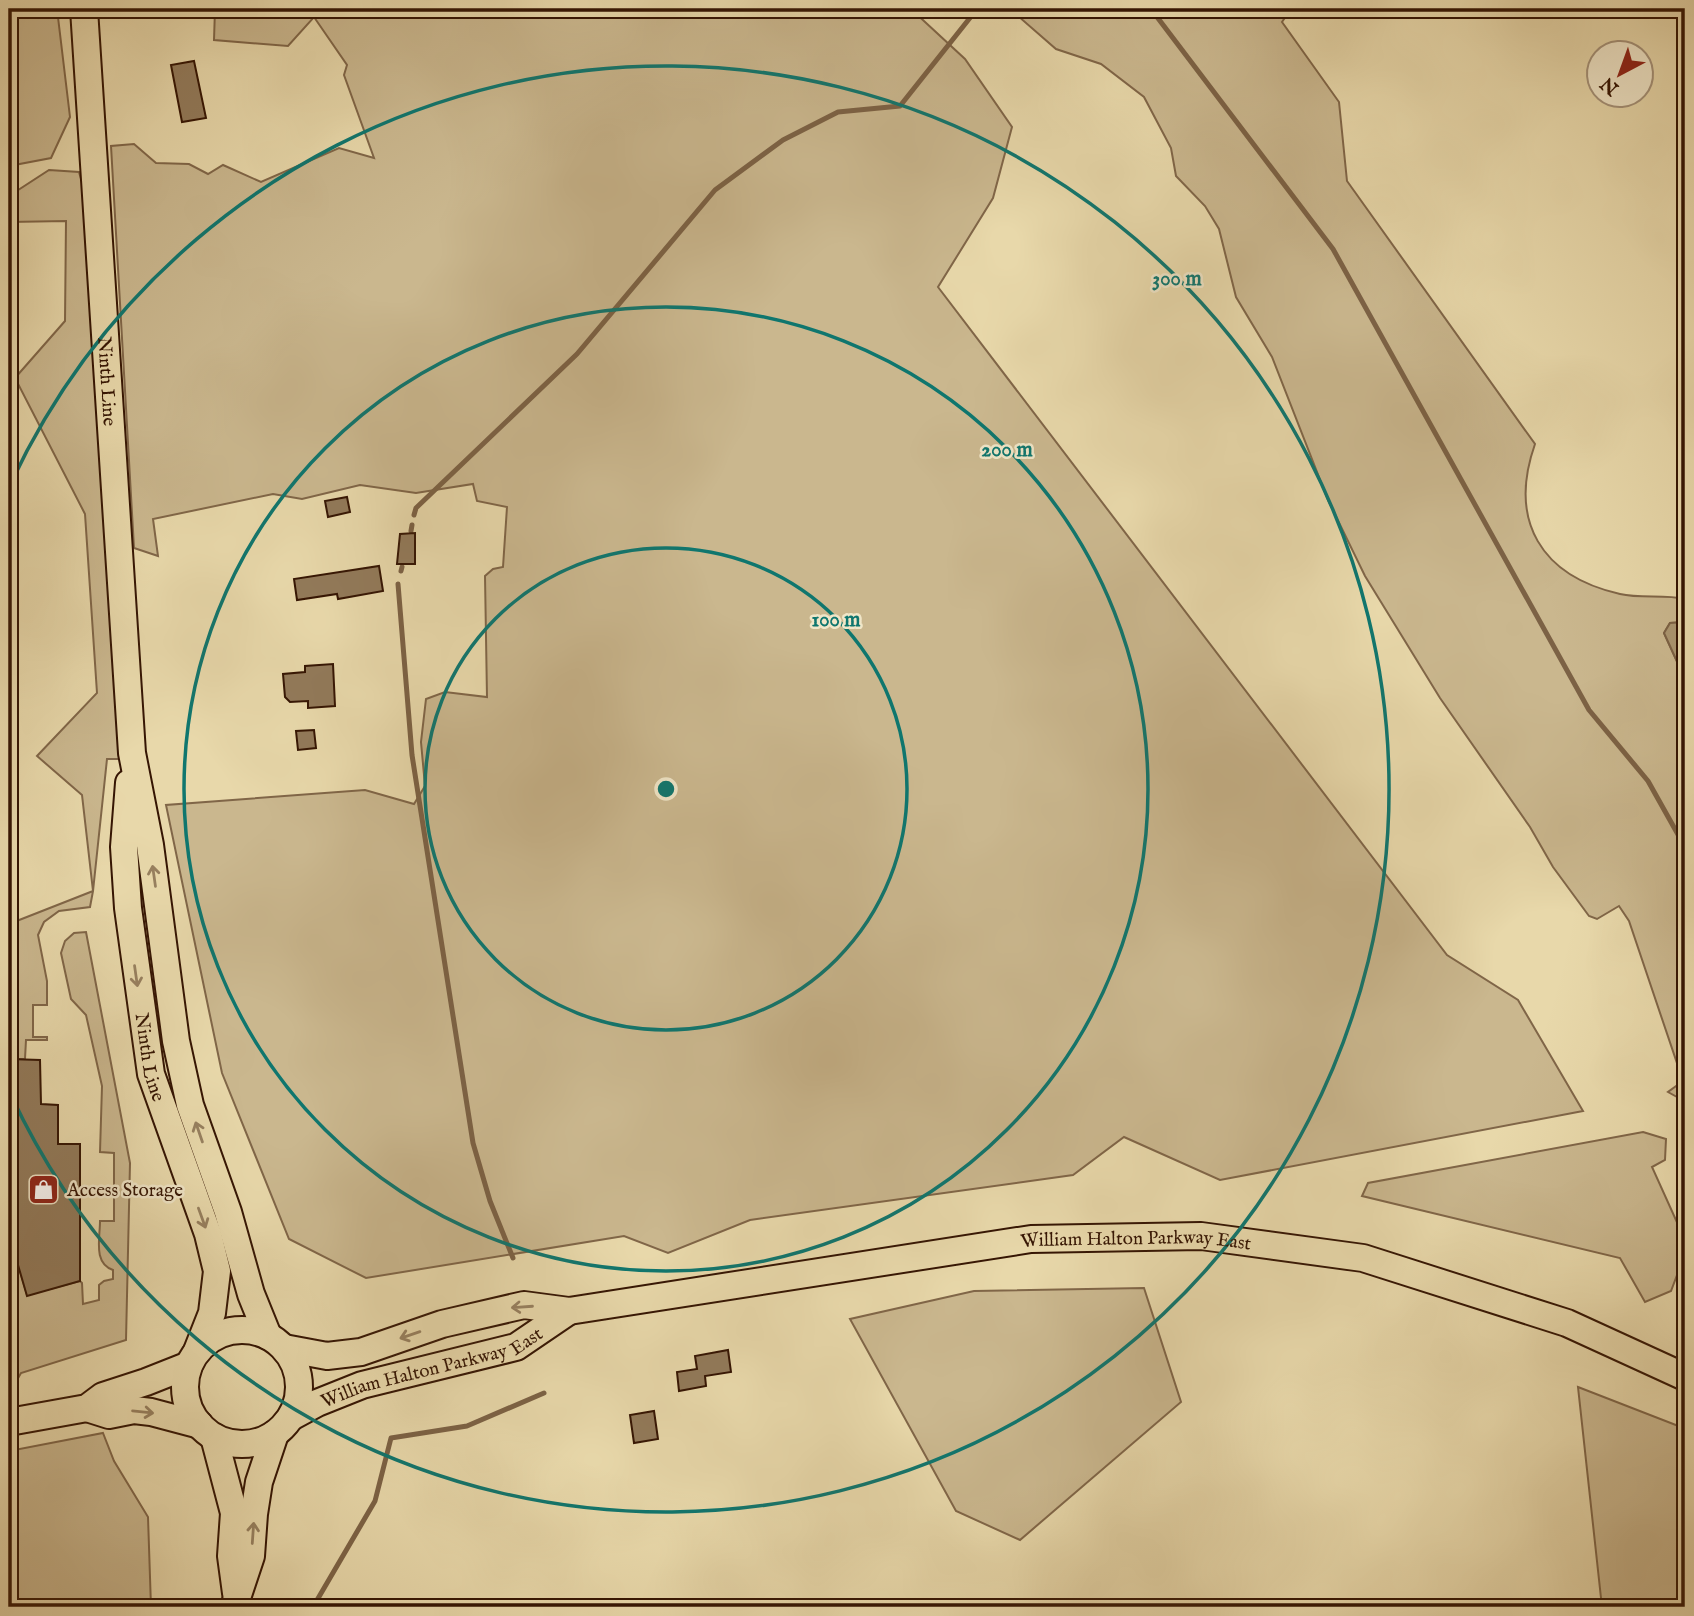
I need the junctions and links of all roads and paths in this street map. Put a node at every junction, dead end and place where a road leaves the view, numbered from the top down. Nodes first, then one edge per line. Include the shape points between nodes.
1 (84, 9) edge
2 (132, 753) junction
3 (569, 1311) junction
4 (276, 1342) junction
5 (193, 1358) junction
6 (1685, 1377) edge
7 (87, 1408) junction
8 (13, 1421) edge
9 (283, 1426) junction
10 (207, 1431) junction
11 (235, 1603) edge

1 - 2 main road, Ninth Line
4 -> 2 main road, Ninth Line via 251,1294 235,1233 190,1105
2 -> 5 main road, Ninth Line via 124,859 151,1074 217,1271 212,1312
3 -> 4 main road, William Halton Parkway East via 524,1305 442,1324 362,1352 327,1356
3 - 6 main road, William Halton Parkway East via 1031,1239 1201,1236 1363,1258 1567,1323
3 - 9 main road, William Halton Parkway East via 516,1347 362,1385 317,1403
4 - 5 main road via 249,1330 230,1331 212,1338
4 - 9 main road via 295,1363 299,1381 298,1400
5 - 7 main road via 146,1382 103,1396
5 - 10 main road via 185,1381 186,1396 190,1412
7 - 8 main road
7 -> 10 main road via 109,1415 150,1412
9 - 10 main road via 261,1441 245,1444 229,1443
11 -> 9 main road via 251,1556 260,1482
10 - 11 main road via 234,1513

